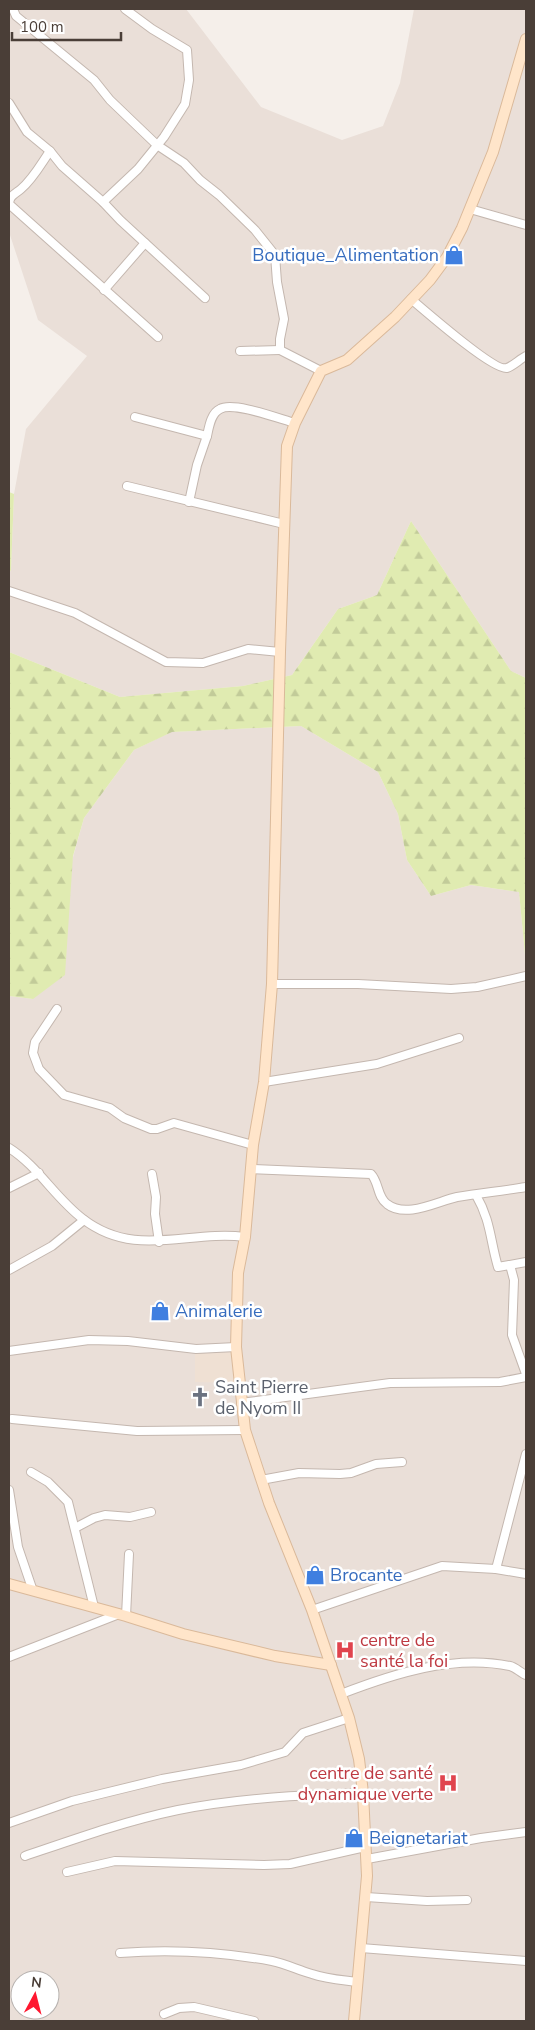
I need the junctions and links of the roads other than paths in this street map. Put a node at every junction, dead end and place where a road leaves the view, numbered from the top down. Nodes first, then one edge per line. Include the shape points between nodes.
1 (13, 9) edge
2 (125, 9) edge
3 (526, 39) edge
4 (9, 103) edge
5 (156, 145) junction
6 (50, 151) junction
7 (103, 202) junction
8 (470, 209) junction
9 (526, 224) edge
10 (145, 243) junction
11 (104, 290) junction
12 (205, 298) dead end
13 (411, 299) junction
14 (158, 337) dead end
15 (280, 350) junction
16 (240, 351) dead end
17 (526, 356) edge
18 (321, 372) junction
19 (135, 417) dead end
20 (296, 423) junction
21 (207, 436) junction
22 (127, 486) dead end
23 (189, 502) junction
24 (284, 524) junction
25 (9, 591) edge
26 (280, 652) junction
27 (526, 976) edge
28 (272, 984) junction
29 (57, 1009) dead end
30 (459, 1038) dead end
31 (264, 1082) junction
32 (253, 1145) junction
33 (9, 1148) edge
34 (251, 1169) junction
35 (40, 1173) junction
36 (152, 1174) dead end
37 (526, 1187) edge
38 (9, 1188) edge
39 (476, 1195) junction
40 (84, 1220) junction
41 (245, 1237) junction
42 (159, 1242) junction
43 (526, 1262) edge
44 (510, 1265) junction
45 (9, 1270) edge
46 (236, 1347) junction
47 (9, 1351) edge
48 (526, 1376) edge
49 (241, 1403) junction
50 (12, 1419) dead end
51 (245, 1430) junction
52 (526, 1454) edge
53 (402, 1462) dead end
54 (31, 1472) dead end
55 (261, 1480) junction
56 (9, 1490) edge
57 (151, 1512) dead end
58 (75, 1528) junction
59 (130, 1554) dead end
60 (496, 1569) junction
61 (526, 1574) edge
62 (9, 1584) edge
63 (32, 1591) junction
64 (94, 1607) junction
65 (312, 1610) junction
66 (123, 1615) junction
67 (9, 1657) edge
68 (331, 1665) junction
69 (526, 1675) edge
70 (341, 1694) junction
71 (349, 1718) junction
72 (363, 1794) junction
73 (9, 1823) edge
74 (526, 1832) edge
75 (365, 1847) junction
76 (25, 1856) dead end
77 (367, 1859) junction
78 (67, 1872) dead end
79 (366, 1897) junction
80 (467, 1900) dead end
81 (361, 1948) junction
82 (120, 1953) dead end
83 (526, 1961) edge
84 (357, 1982) junction
85 (164, 2014) dead end
86 (254, 2021) edge
87 (354, 2021) edge

1 - 5 street via 16,16 94,80
2 - 5 street via 187,50 189,80 185,104
3 - 8 main road via 493,152
4 - 6 street via 27,132
5 - 7 street via 138,169
5 - 15 street via 184,163 220,195 275,255 284,319
6 - 7 street
6 - 11 street via 9,199 9,204
7 - 10 street
8 - 9 street
8 - 13 main road via 447,257
10 - 11 street
10 - 12 street
11 - 14 street
13 - 17 street via 500,368 507,368
13 - 18 main road via 347,360
15 - 16 street
15 - 18 street
18 - 20 main road
19 - 21 street
20 - 21 street via 226,407 213,415
20 - 24 main road via 287,446
21 - 23 street
22 - 23 street
23 - 24 street
24 - 26 main road
25 - 26 street via 75,612 166,662 203,663 248,649
26 - 28 main road
27 - 28 street via 451,989
28 - 31 main road
29 - 32 street via 35,1042 33,1053 39,1069 64,1095 110,1108 124,1118 151,1129 174,1123
30 - 31 street via 377,1064
31 - 32 main road
32 - 34 main road
33 - 35 street
34 - 39 street via 371,1174 386,1204 404,1209
34 - 41 main road
35 - 38 street
35 - 40 street via 65,1204
36 - 42 street
37 - 39 street
39 - 44 street via 488,1221 498,1267
40 - 42 street via 118,1238
40 - 45 street via 52,1246
41 - 42 street via 218,1235
41 - 46 main road via 238,1273
43 - 44 street
44 - 48 street via 514,1280 512,1335
46 - 47 street via 196,1348 89,1340
46 - 49 main road
48 - 49 street via 500,1382 390,1383
49 - 51 main road
50 - 51 street via 137,1431
51 - 55 main road
52 - 60 street
53 - 55 street via 376,1464 351,1473 299,1473
54 - 58 street via 44,1479 68,1502
55 - 65 main road
56 - 63 street via 18,1547
57 - 58 street via 130,1517 105,1515
58 - 64 street
59 - 66 street
60 - 61 street
60 - 65 street via 442,1566
62 - 63 main road
63 - 64 main road
64 - 66 main road
65 - 68 main road
66 - 67 street
66 - 68 main road via 233,1646
68 - 70 main road
69 - 70 street via 509,1666 447,1664
70 - 71 main road
71 - 72 main road
71 - 73 street via 303,1733 285,1752 241,1765 162,1779 72,1801
72 - 75 main road
72 - 76 street via 288,1796 178,1810 124,1823
74 - 77 street
75 - 77 main road
75 - 78 street via 290,1864 115,1861
77 - 79 main road
79 - 80 street
79 - 81 main road
81 - 83 street
81 - 84 main road
82 - 84 street via 200,1952 271,1961 311,1974
84 - 87 main road
85 - 86 street via 194,2007

